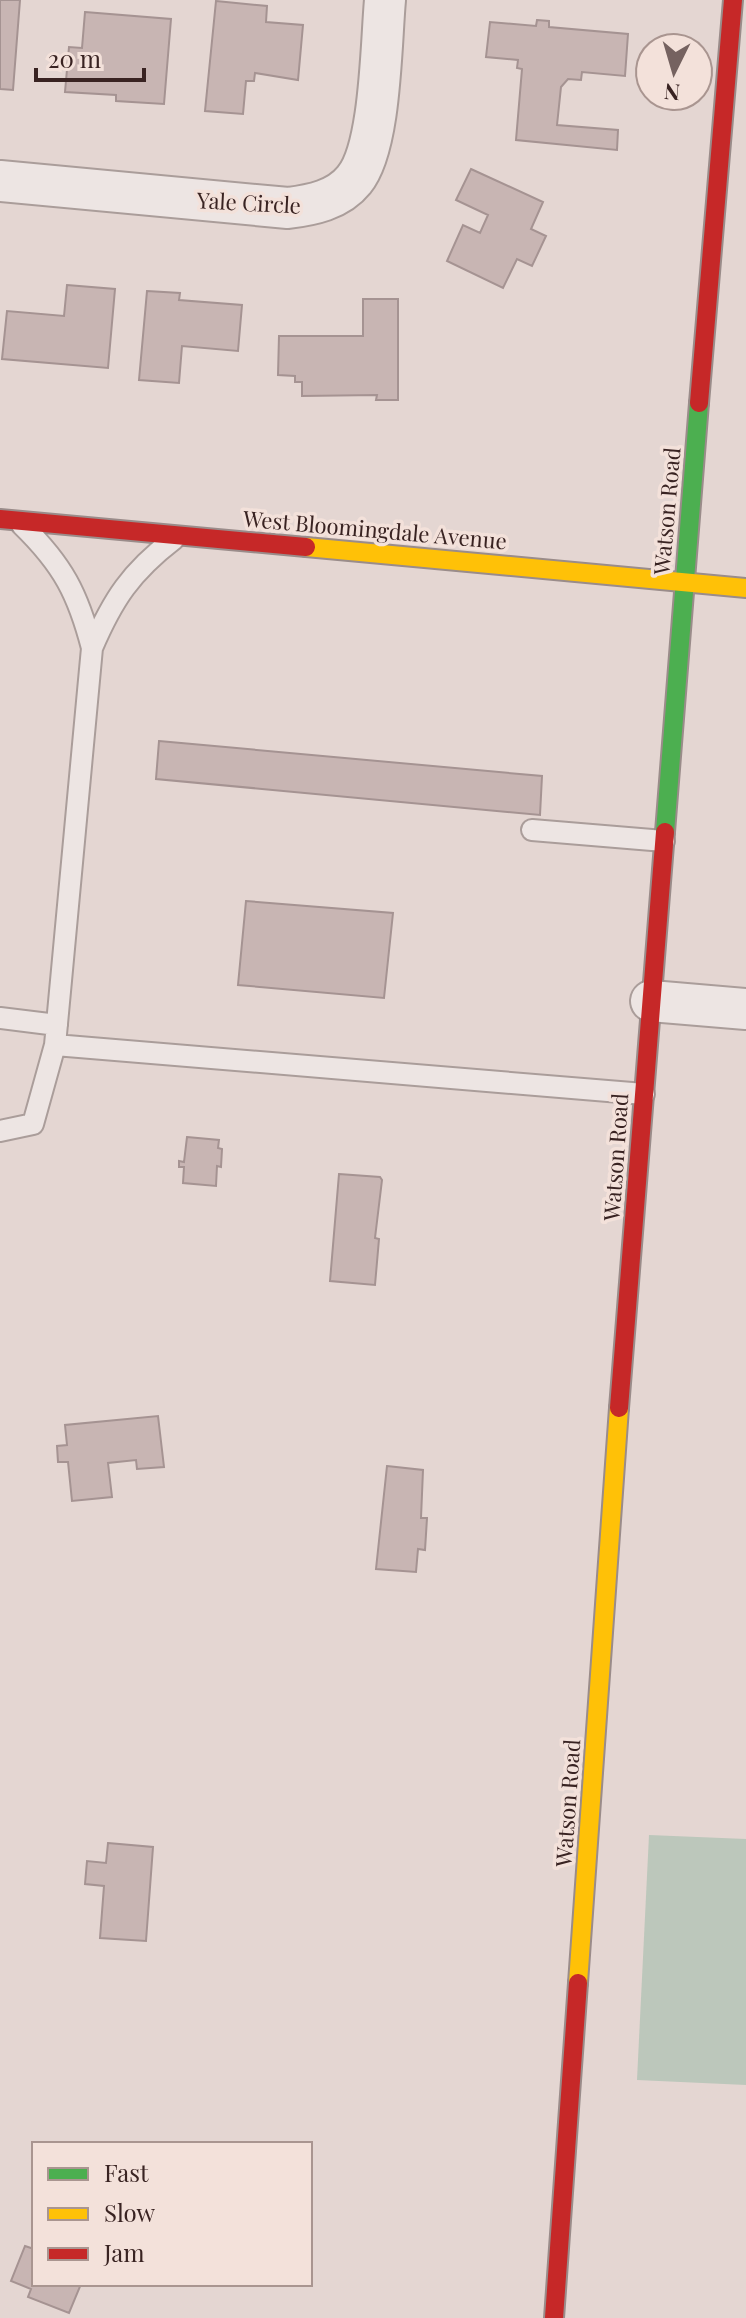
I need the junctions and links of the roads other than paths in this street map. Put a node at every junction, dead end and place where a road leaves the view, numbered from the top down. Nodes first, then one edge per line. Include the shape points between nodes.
1 (385, 0) edge
2 (733, 0) edge
3 (0, 181) edge
4 (9, 520) edge
5 (179, 535) junction
6 (684, 582) junction
7 (746, 588) edge
8 (92, 648) junction
9 (532, 830) dead end
10 (664, 841) junction
11 (651, 1001) junction
12 (746, 1009) edge
13 (0, 1018) edge
14 (56, 1035) junction
15 (644, 1094) junction
16 (0, 1131) edge
17 (554, 2318) edge

1 - 3 street, Yale Circle via 368,156 354,180 335,196 288,208
2 - 6 street, Watson Road
4 - 5 street, West Bloomingdale Avenue
4 - 8 lane via 54,560 82,611
5 - 6 street, West Bloomingdale Avenue
5 - 8 lane via 123,587
6 - 7 street, West Bloomingdale Avenue
6 - 10 street, Watson Road
8 - 14 lane
9 - 10 lane
10 - 11 street, Watson Road
11 - 12 street
11 - 15 street, Watson Road
13 - 14 lane
14 - 15 lane
14 - 16 lane via 33,1124
15 - 17 street, Watson Road

